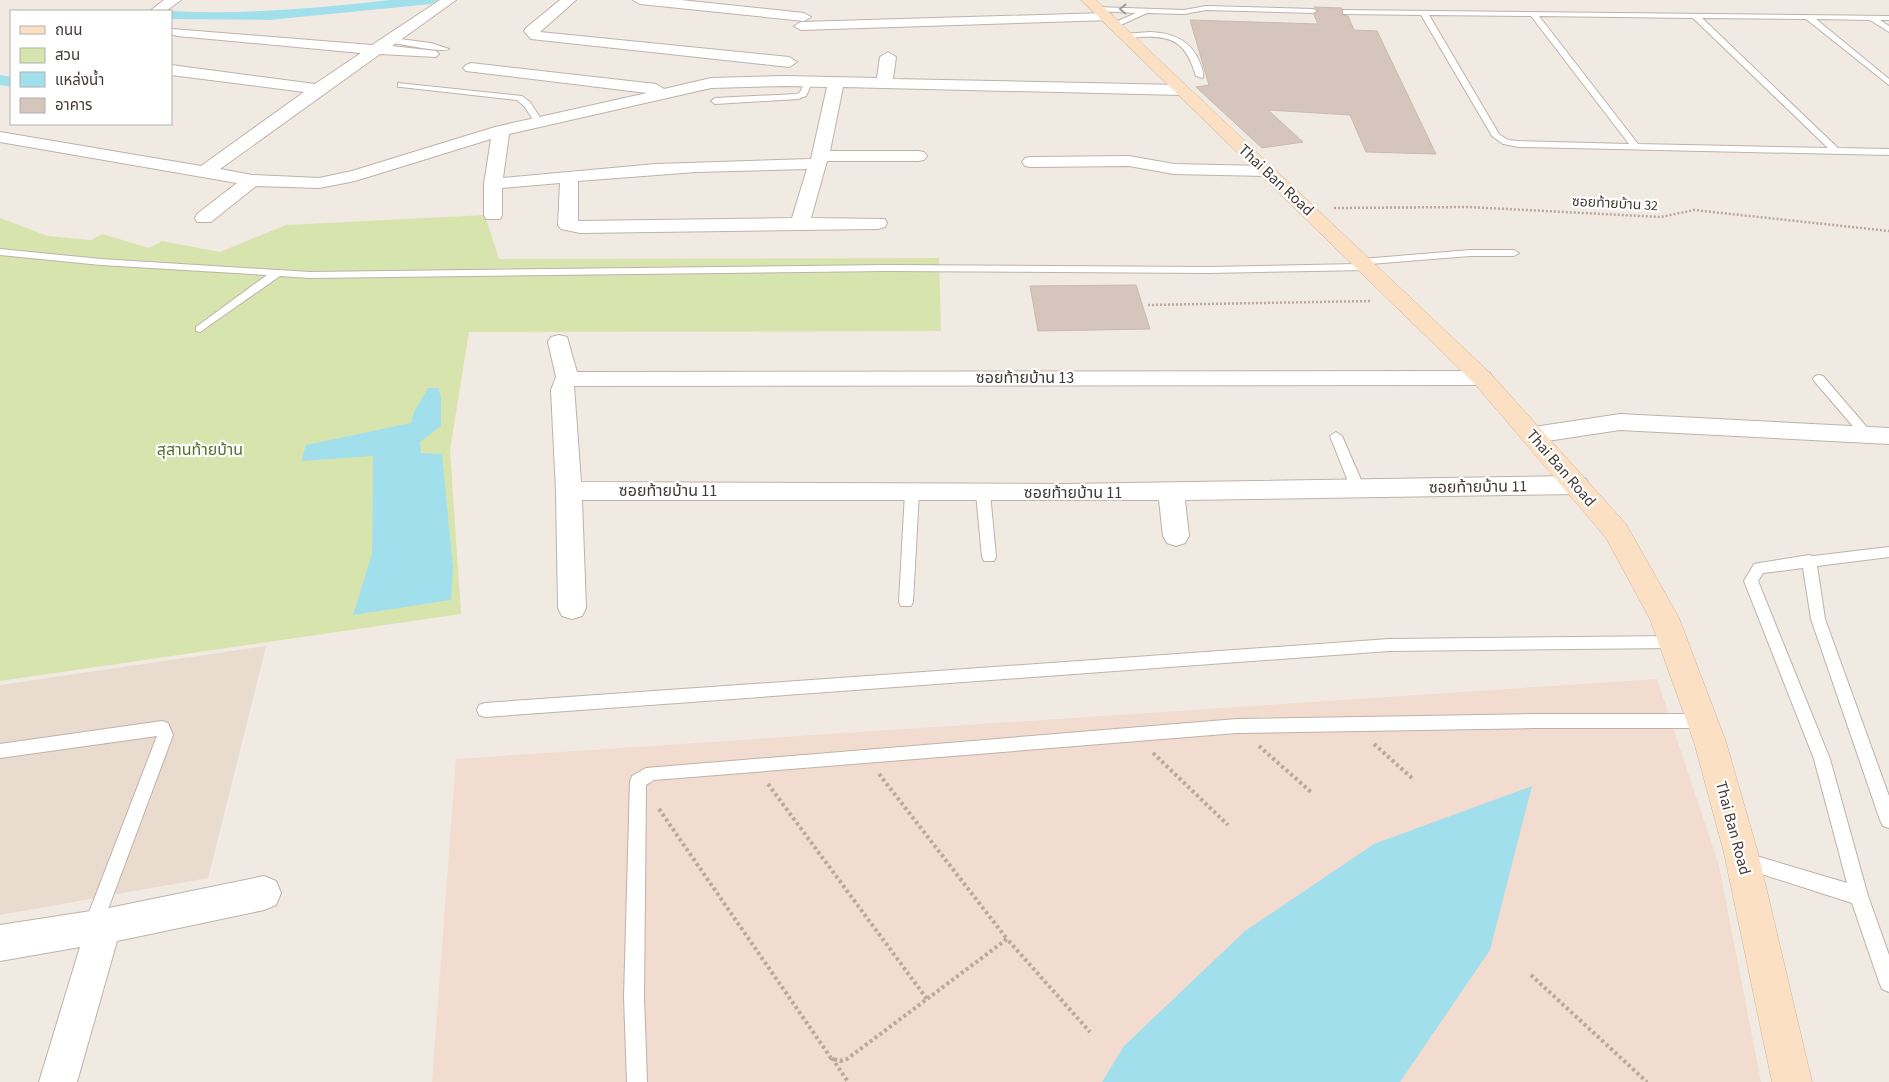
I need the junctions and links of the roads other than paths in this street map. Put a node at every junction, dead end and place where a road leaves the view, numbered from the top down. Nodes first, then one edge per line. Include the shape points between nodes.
1 (174, 0) edge
2 (449, 0) edge
3 (569, 0) edge
4 (640, 0) edge
5 (810, 0) edge
6 (1188, 4) dead end
7 (1206, 8) junction
8 (1148, 9) junction
9 (159, 10) edge
10 (1313, 11) dead end
11 (1346, 12) dead end
12 (1423, 12) junction
13 (1533, 14) junction
14 (1695, 16) junction
15 (1808, 17) junction
16 (1871, 17) junction
17 (1106, 18) edge
18 (1889, 18) edge
19 (803, 21) junction
20 (1889, 30) edge
21 (177, 32) dead end
22 (392, 40) junction
23 (376, 50) junction
24 (438, 52) joint
25 (888, 57) dead end
26 (789, 62) junction
27 (471, 68) dead end
28 (172, 70) edge
29 (786, 81) junction
30 (809, 81) junction
31 (836, 82) junction
32 (884, 83) junction
33 (1191, 83) junction
34 (1889, 83) edge
35 (401, 85) dead end
36 (971, 85) junction
37 (318, 89) junction
38 (674, 91) junction
39 (1028, 100) dead end
40 (715, 101) dead end
41 (539, 122) junction
42 (501, 131) junction
43 (0, 137) edge
44 (1635, 146) junction
45 (1836, 150) junction
46 (1889, 152) edge
47 (918, 156) dead end
48 (819, 160) junction
49 (1031, 162) dead end
50 (1265, 171) junction
51 (203, 173) junction
52 (569, 176) junction
53 (252, 180) junction
54 (494, 184) junction
55 (493, 215) dead end
56 (204, 218) dead end
57 (878, 223) dead end
58 (799, 225) junction
59 (0, 252) edge
60 (1514, 253) dead end
61 (1365, 264) junction
62 (276, 274) junction
63 (200, 329) dead end
64 (559, 342) dead end
65 (1482, 378) junction
66 (568, 379) junction
67 (1818, 379) dead end
68 (1534, 435) junction
69 (1878, 435) edge
70 (1336, 436) dead end
71 (1576, 485) junction
72 (1358, 488) junction
73 (569, 491) junction
74 (912, 492) junction
75 (1171, 492) junction
76 (983, 493) junction
77 (1176, 536) dead end
78 (1889, 552) edge
79 (989, 557) dead end
80 (1809, 560) junction
81 (906, 602) dead end
82 (572, 608) dead end
83 (1673, 642) junction
84 (485, 710) dead end
85 (1702, 721) junction
86 (0, 751) edge
87 (1889, 820) edge
88 (1742, 859) junction
89 (264, 893) dead end
90 (1859, 896) junction
91 (98, 927) junction
92 (0, 943) edge
93 (1889, 982) edge
94 (58, 1082) edge
95 (636, 1082) edge
96 (1792, 1082) edge

1 - 9 street
2 - 22 street
3 - 26 street via 532,33 536,36
4 - 19 street
5 - 19 street
6 - 7 lane
7 - 8 lane via 1184,12
7 - 10 lane
8 - 17 lane
8 -> 17 lane
11 - 12 lane
12 - 13 lane
12 - 44 lane via 1496,136 1519,144
13 - 14 lane
13 - 44 lane
14 - 15 lane
14 - 45 lane
15 - 16 lane
15 - 34 lane
16 - 18 lane
16 - 20 lane
17 - 19 street
17 - 33 street, Thai Ban Road
17 - 33 lane via 1177,38 1197,64
19 - 26 street
21 - 23 street
22 - 23 street
22 - 24 lane via 431,44
23 - 24 street
23 - 37 street
25 - 32 street
26 - 29 street
27 - 38 street
28 - 37 street
29 - 30 street
29 - 38 street via 712,83
30 - 31 street
30 - 40 lane via 803,94 798,96
31 - 32 street
31 - 48 street
32 - 36 street
33 - 36 street
33 - 50 street, Thai Ban Road
35 - 41 lane via 519,98
36 - 39 street via 972,93 978,98
37 - 51 street
38 - 41 street
41 - 42 street
42 - 53 street via 337,181
42 - 54 street
43 - 51 street
44 - 45 lane
45 - 46 lane
47 - 48 street
48 - 52 street
48 - 58 street
49 - 50 street via 1128,161 1174,169
50 - 61 street, Thai Ban Road
51 - 53 street
52 - 54 street
52 - 58 street via 568,225
53 - 56 street
54 - 55 street
57 - 58 street
59 - 62 lane
60 - 61 lane via 1470,253
61 - 62 lane via 1209,270 886,268
61 - 65 street, Thai Ban Road
62 - 63 lane
64 - 66 street
65 - 66 street, ซอยท้ายบ้าน 13
65 - 68 street, Thai Ban Road
66 - 73 street via 562,390
67 - 69 lane
68 - 69 street via 1620,422
68 - 71 street, Thai Ban Road
70 - 72 lane
71 - 72 street, ซอยท้ายบ้าน 11
71 - 83 street, Thai Ban Road via 1616,531 1647,584
72 - 75 street, ซอยท้ายบ้าน 11
73 - 74 street, ซอยท้ายบ้าน 11
73 - 82 street
74 - 76 street, ซอยท้ายบ้าน 11
74 - 81 lane
75 - 76 street, ซอยท้ายบ้าน 11
75 - 77 street
76 - 79 lane
78 - 80 lane
80 - 87 lane via 1818,620
80 - 90 lane via 1760,568 1751,581 1822,759
83 - 84 lane via 1389,645
83 - 85 street, Thai Ban Road
85 - 88 street, Thai Ban Road
85 - 95 lane via 1237,726 652,774 638,781 637,796
86 - 91 lane via 162,728 165,735
88 - 90 lane
88 - 96 street, Thai Ban Road
89 - 91 street
90 - 93 lane
91 - 92 street
91 - 94 street

